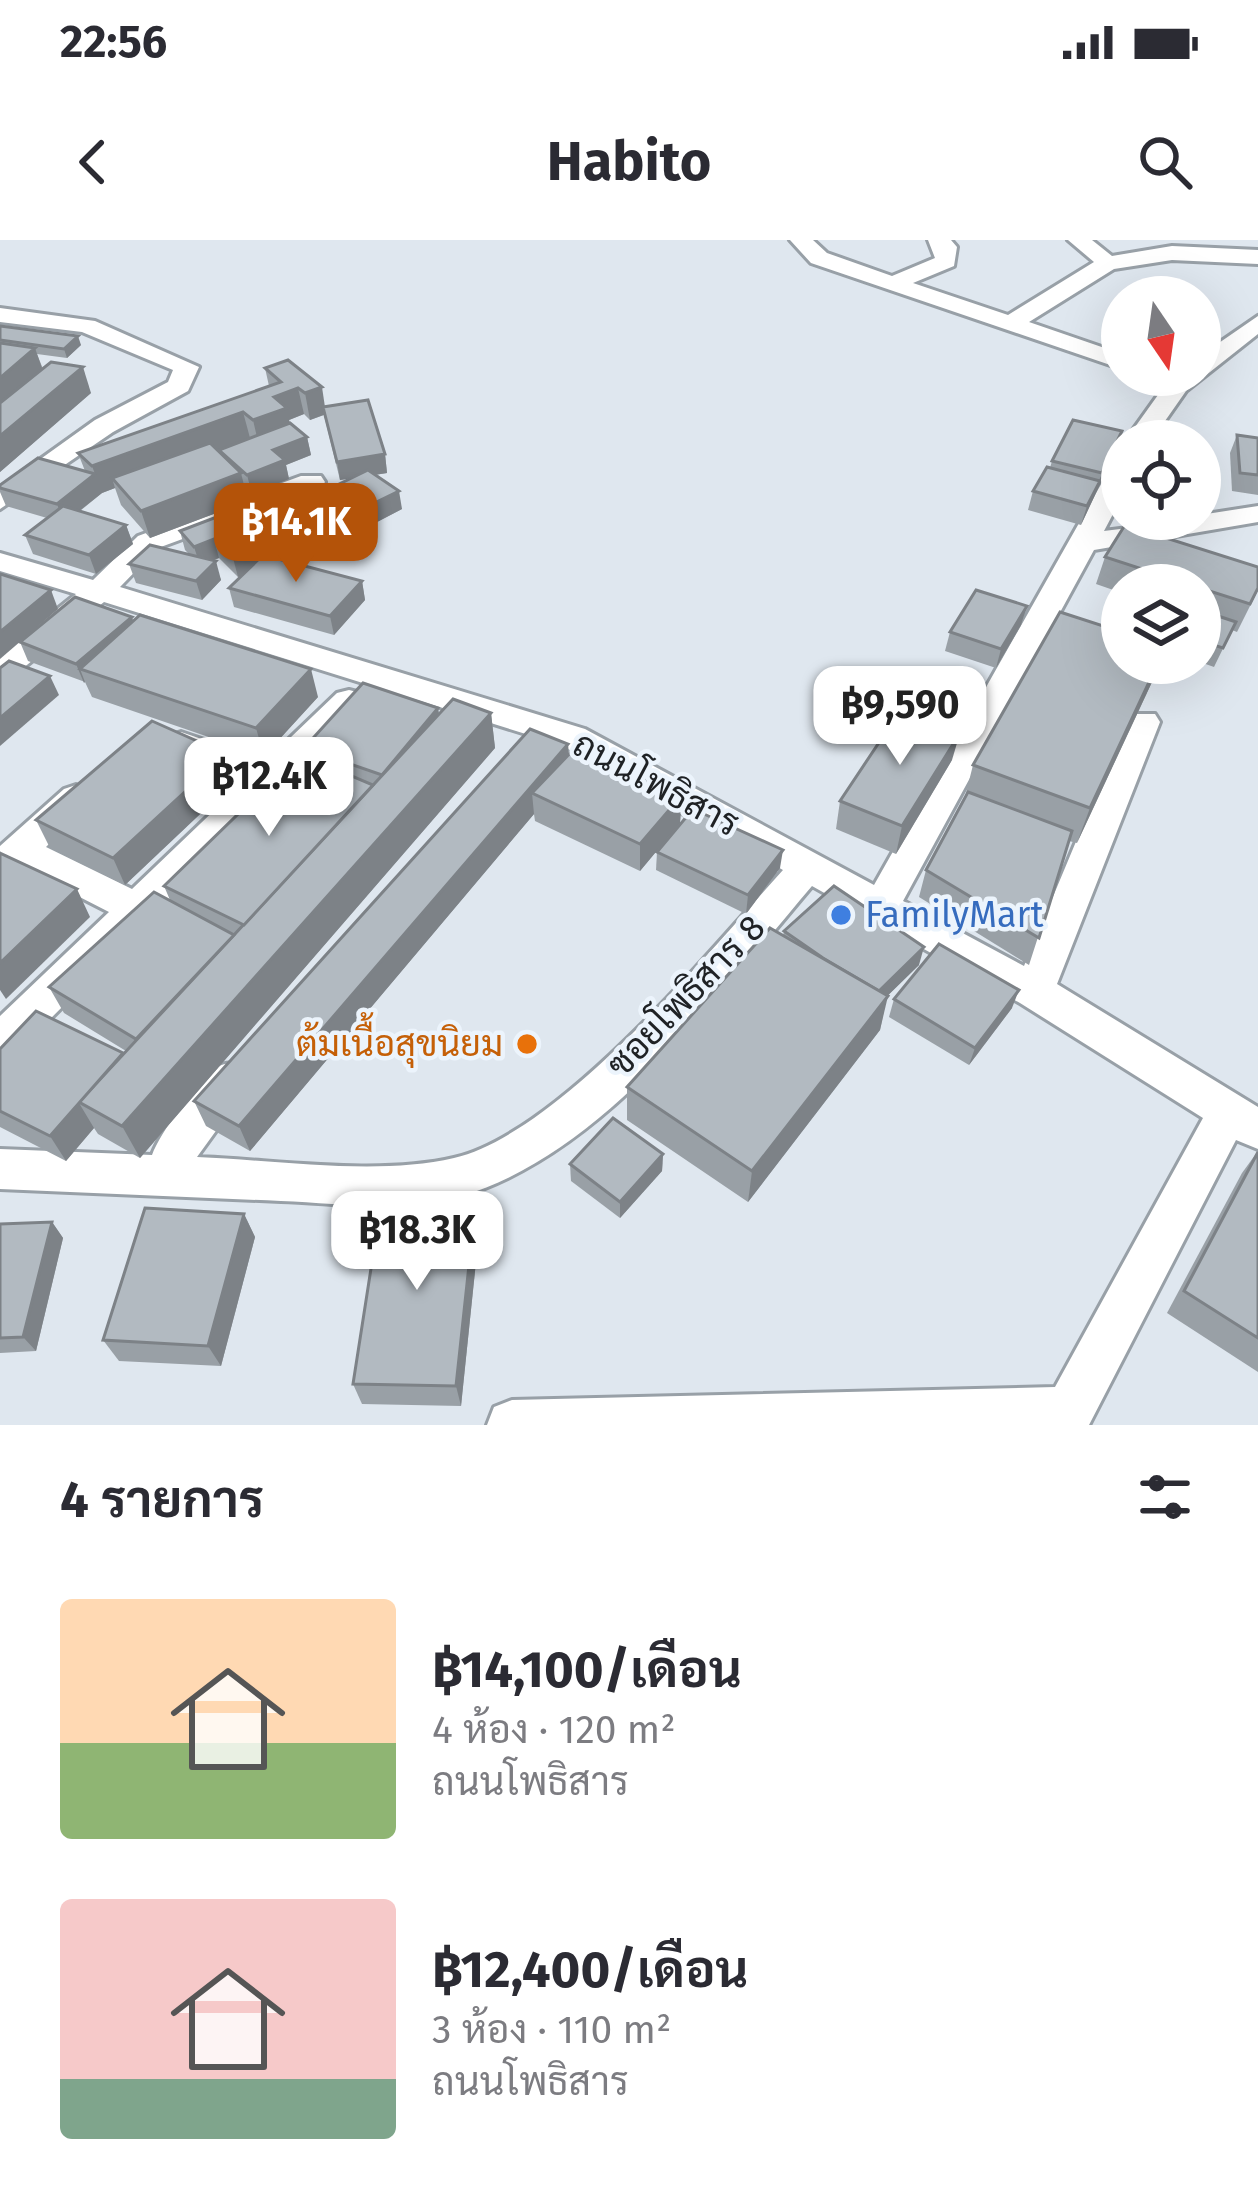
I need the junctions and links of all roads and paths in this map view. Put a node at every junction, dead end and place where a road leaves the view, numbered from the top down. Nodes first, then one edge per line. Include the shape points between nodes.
1 (801, 240) edge
2 (938, 240) edge
3 (1079, 240) edge
4 (1258, 257) edge
5 (1108, 262) junction
6 (893, 283) junction
7 (0, 315) edge
8 (1258, 323) edge
9 (1010, 324) junction
10 (1221, 352) edge
11 (1101, 355) edge
12 (311, 482) dead end
13 (0, 500) edge
14 (1101, 512) edge
15 (1258, 514) edge
16 (1221, 519) edge
17 (1101, 539) edge
18 (1142, 540) edge
19 (1085, 543) junction
20 (1159, 557) edge
21 (0, 562) edge
22 (98, 592) junction
23 (0, 671) edge
24 (377, 673) junction
25 (1143, 722) edge
26 (543, 728) junction
27 (148, 732) edge
28 (514, 758) edge
29 (100, 776) edge
30 (274, 777) junction
31 (10, 858) edge
32 (808, 866) junction
33 (882, 905) junction
34 (136, 908) junction
35 (1034, 991) junction
36 (0, 1042) edge
37 (252, 1057) edge
38 (1243, 1121) edge
39 (0, 1169) edge
40 (168, 1178) junction
41 (512, 1425) edge

1 - 6 street via 819,258
2 - 6 street via 946,261
3 - 5 street
4 - 5 street via 1172,253
5 - 9 street
6 - 9 street
7 - 13 street via 87,326 187,367 179,386 104,426
8 - 10 street
9 - 11 street
12 - 22 street via 148,542
14 - 19 street
15 - 16 street
17 - 19 street
18 - 20 street
19 - 33 street
21 - 22 street, ถนนโพธิสาร
22 - 23 street
22 - 24 street, ถนนโพธิสาร
24 - 26 street, ถนนโพธิสาร
24 - 30 street
25 - 35 street
26 - 28 street
26 - 32 street, ถนนโพธิสาร
27 - 30 street
29 - 31 street
30 - 34 street
31 - 34 street
32 - 33 street, ถนนโพธิสาร
32 - 40 street, ซอยโพธิสาร 8 via 654,1039 543,1134 475,1172 394,1185
33 - 35 street, ถนนโพธิสาร
34 - 36 street
35 - 38 street, ถนนโพธิสาร
37 - 40 street via 194,1121
38 - 41 street via 1069,1412
39 - 40 street, ซอยโพธิสาร 8

